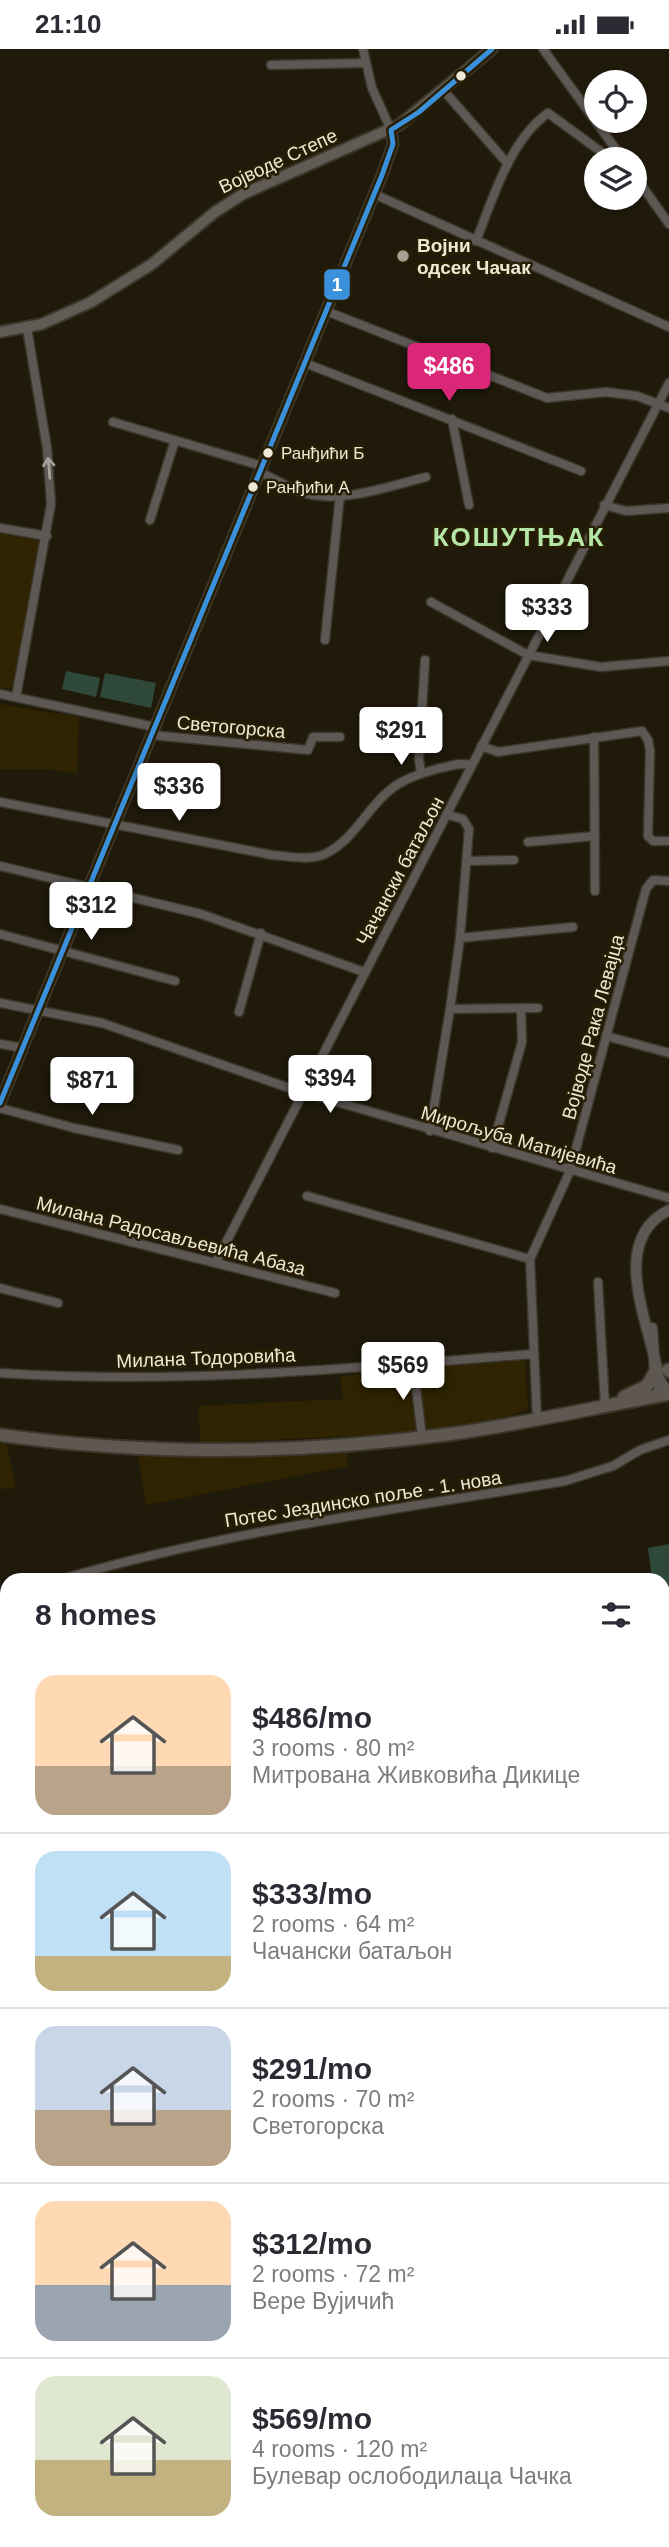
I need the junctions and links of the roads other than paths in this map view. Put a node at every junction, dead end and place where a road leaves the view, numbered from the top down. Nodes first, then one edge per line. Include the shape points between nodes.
1 (363, 49) edge
2 (492, 49) edge
3 (542, 49) edge
4 (365, 63) junction
5 (271, 65) dead end
6 (444, 91) junction
7 (391, 129) junction
8 (595, 147) edge
9 (614, 147) edge
10 (508, 164) junction
11 (647, 193) edge
12 (374, 194) junction
13 (669, 224) edge
14 (476, 241) junction
15 (326, 311) junction
16 (669, 327) edge
17 (27, 328) junction
18 (0, 332) edge
19 (305, 363) junction
20 (669, 383) edge
21 (659, 403) junction
22 (669, 408) edge
23 (452, 419) junction
24 (113, 422) dead end
25 (176, 440) junction
26 (261, 469) junction
27 (581, 471) dead end
28 (426, 477) dead end
29 (340, 495) junction
30 (469, 505) dead end
31 (604, 505) junction
32 (669, 508) edge
33 (150, 520) dead end
34 (0, 528) edge
35 (47, 535) junction
36 (431, 603) dead end
37 (325, 641) dead end
38 (528, 655) junction
39 (425, 660) dead end
40 (669, 661) edge
41 (0, 694) edge
42 (16, 697) junction
43 (153, 731) junction
44 (340, 737) dead end
45 (594, 737) junction
46 (481, 746) junction
47 (471, 765) junction
48 (421, 773) junction
49 (0, 801) edge
50 (448, 815) junction
51 (114, 825) junction
52 (595, 836) junction
53 (669, 841) edge
54 (528, 842) dead end
55 (514, 860) dead end
56 (467, 861) junction
57 (0, 866) edge
58 (669, 881) edge
59 (90, 886) junction
60 (595, 891) dead end
61 (573, 927) dead end
62 (261, 933) junction
63 (0, 934) edge
64 (460, 938) junction
65 (63, 949) junction
66 (364, 972) junction
67 (175, 981) dead end
68 (0, 1003) edge
69 (521, 1008) junction
70 (538, 1008) dead end
71 (39, 1009) junction
72 (450, 1009) junction
73 (239, 1012) dead end
74 (607, 1036) junction
75 (0, 1044) edge
76 (23, 1048) junction
77 (669, 1053) edge
78 (303, 1092) junction
79 (0, 1103) edge
80 (0, 1108) edge
81 (430, 1131) junction
82 (492, 1148) junction
83 (178, 1150) dead end
84 (570, 1171) junction
85 (307, 1196) dead end
86 (669, 1198) edge
87 (0, 1209) edge
88 (669, 1210) edge
89 (530, 1259) junction
90 (216, 1262) junction
91 (598, 1282) dead end
92 (0, 1288) edge
93 (335, 1293) dead end
94 (58, 1303) dead end
95 (533, 1354) junction
96 (413, 1363) junction
97 (664, 1371) edge
98 (0, 1373) edge
99 (665, 1392) edge
100 (611, 1404) junction
101 (537, 1419) junction
102 (0, 1435) edge
103 (422, 1437) junction
104 (669, 1440) edge
105 (83, 1573) edge

1 - 4 street
2 - 6 main road, Војводе Степе
3 - 9 street
4 - 5 street
4 - 7 street
6 - 7 main road, Војводе Степе
6 - 10 street
7 - 12 street via 392,150
7 - 17 main road, Војводе Степе via 243,194 113,290 59,318
8 - 10 street via 549,113
10 - 14 street
11 - 13 street
12 - 14 street
12 - 15 street
14 - 16 street
15 - 19 street
15 - 21 street via 547,398 595,392
17 - 18 main road, Војводе Степе
35 -> 17 street via 51,504 48,461
19 - 23 street
19 - 26 street
20 - 21 street, Чачански батаљон
21 - 22 street
21 - 31 street, Чачански батаљон
23 - 27 street
23 - 30 street
24 - 25 street
25 - 26 street
25 - 33 street
26 - 29 street via 306,494
26 - 43 street
28 - 29 street
29 - 37 street
31 - 32 street via 626,511
31 - 38 street, Чачански батаљон
34 - 35 street
35 - 42 street
36 - 38 street
38 - 40 street via 601,667
38 - 46 street, Чачански батаљон
39 - 48 street
41 - 42 street, Светогорска
42 - 43 street, Светогорска
43 - 44 street, Светогорска via 308,750 313,737
43 - 51 street
45 - 46 street via 498,752
45 - 52 street
45 - 53 street via 642,731 650,751 648,836 653,841
46 - 47 street, Чачански батаљон
47 - 48 street
47 - 50 street, Чачански батаљон
48 - 51 street via 391,789 358,830 315,857 272,855
49 - 51 street
50 - 56 street via 468,825
50 - 66 street, Чачански батаљон
51 - 59 street
52 - 54 street
52 - 60 street
55 - 56 street
56 - 64 street
57 - 59 street
58 - 74 street, Војводе Рака Левајца via 653,880 646,889
59 - 62 street
59 - 65 street
61 - 64 street
62 - 66 street
62 - 73 street
63 - 65 street
64 - 72 street
65 - 67 street
65 - 71 street
66 - 78 street, Чачански батаљон
68 - 71 street, Мирољуба Матијевића
69 - 70 street
69 - 72 street
69 - 82 street via 522,1042
71 - 76 street
71 - 78 street, Мирољуба Матијевића via 123,1030
72 - 81 street
74 - 77 street
74 - 84 street, Војводе Рака Левајца
75 - 76 street
76 - 79 street
78 - 81 street, Мирољуба Матијевића
78 - 90 street, Чачански батаљон
80 - 83 street
81 - 82 street, Мирољуба Матијевића
82 - 84 street, Мирољуба Матијевића
84 - 86 street, Мирољуба Матијевића
84 - 89 street, Војводе Рака Левајца
85 - 89 street
87 - 90 street, Милана Радосављевића Абаза
88 - 97 street via 649,1224 642,1241
89 - 95 street, Војводе Рака Левајца
90 - 93 street, Милана Радосављевића Абаза
91 - 100 street
92 - 94 street
95 - 96 street, Милана Тодоровића
95 - 101 street, Војводе Рака Левајца
96 - 98 street, Милана Тодоровића via 176,1375
96 - 103 street
97 - 99 street
97 - 100 main road via 647,1386
99 - 100 main road
100 - 101 main road
101 - 103 main road
102 - 103 main road via 110,1447 248,1450
104 - 105 street, Потес Јездинско поље - 1. нова via 613,1466 565,1481 234,1535

